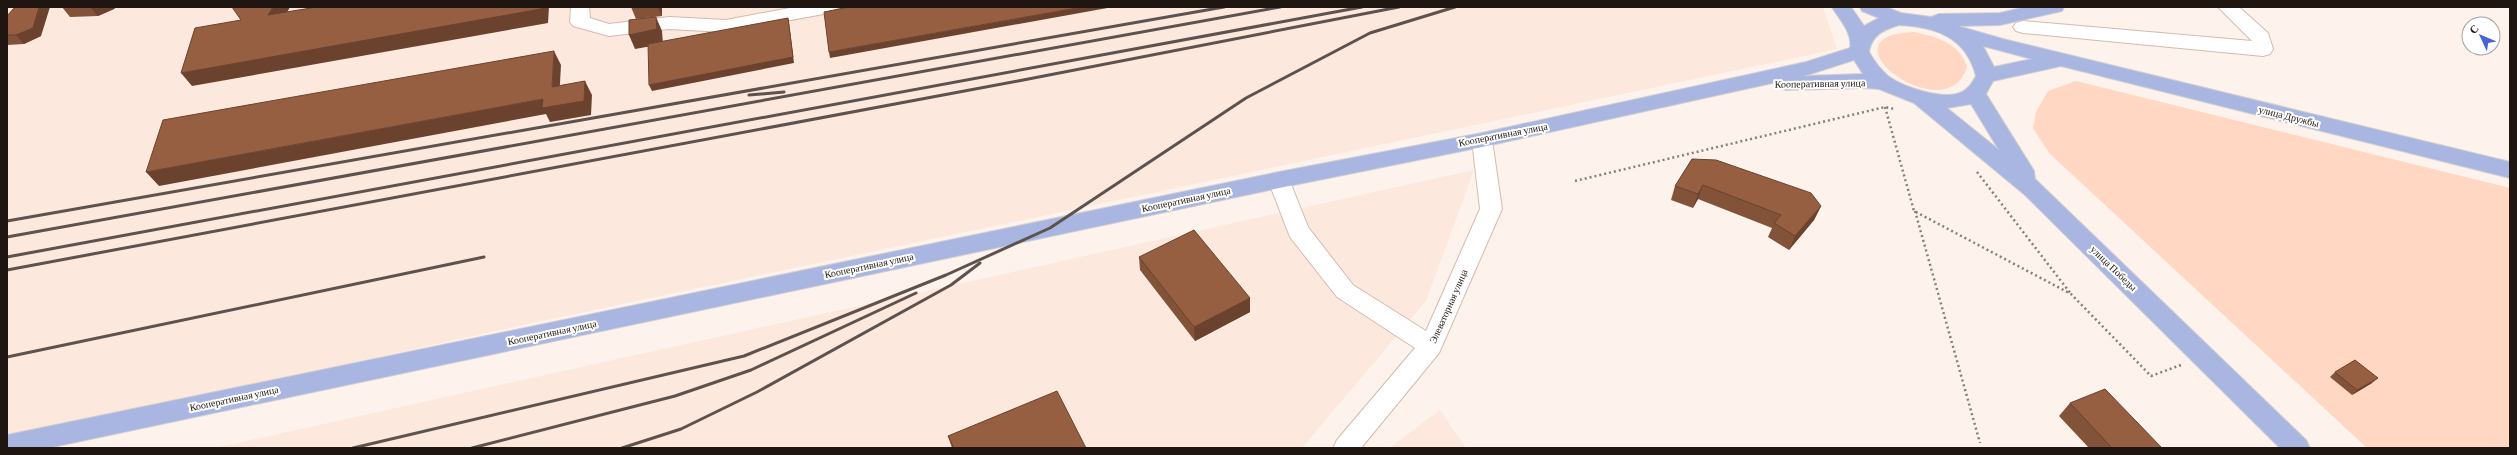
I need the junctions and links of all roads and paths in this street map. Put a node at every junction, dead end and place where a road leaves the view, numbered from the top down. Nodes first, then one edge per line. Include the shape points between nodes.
1 (580, 7) edge
2 (829, 7) edge
3 (1841, 7) edge
4 (1869, 7) edge
5 (2055, 7) edge
6 (2058, 7) edge
7 (2227, 7) edge
8 (1898, 19) junction
9 (1920, 19) junction
10 (2023, 27) junction
11 (1953, 32) junction
12 (2001, 45) junction
13 (1860, 48) junction
14 (2068, 62) junction
15 (1982, 77) junction
16 (1885, 83) junction
17 (1730, 86) junction
18 (1921, 98) junction
19 (1885, 107) junction
20 (1900, 110) dead end
21 (1482, 140) junction
22 (1972, 165) dead end
23 (2510, 170) edge
24 (1278, 180) junction
25 (1574, 181) dead end
26 (2033, 189) junction
27 (1914, 210) junction
28 (2071, 294) junction
29 (1431, 346) junction
30 (2204, 356) junction
31 (1980, 442) dead end
32 (7, 446) edge
33 (1346, 448) edge
34 (2297, 448) edge

1 - 2 street via 580,22 609,30 669,23 726,26
3 - 13 main road via 1852,20
4 - 8 main road
5 - 9 main road via 2000,19
6 - 10 main road
7 - 10 street via 2261,38 2263,50
8 - 9 main road
8 - 13 main road via 1878,25 1865,34
9 - 11 main road
10 - 12 main road
11 - 12 main road, улица Дружбы
11 - 15 main road via 1970,43
12 - 14 main road, улица Дружбы
12 - 15 main road
13 - 16 main road via 1870,70
13 - 17 main road, Кооперативная улица via 1808,68
14 - 15 main road via 2015,68
14 - 23 main road, улица Дружбы
15 - 18 main road via 1958,99
15 - 26 main road via 1998,127
16 - 17 main road, Кооперативная улица via 1859,81
16 - 18 main road
17 - 21 main road, Кооперативная улица
18 - 26 main road, улица Победы
19 - 20 path
19 - 25 path
19 - 27 path
21 - 24 main road, Кооперативная улица
21 - 29 street, Элеваторная улица via 1490,209
22 - 28 path
24 - 29 street via 1298,231 1345,291
24 - 32 main road, Кооперативная улица
26 - 30 main road, улица Победы
27 - 28 path
27 - 31 path
28 - 30 path via 2151,376
29 - 33 street, Элеваторная улица
30 - 34 main road, улица Победы

